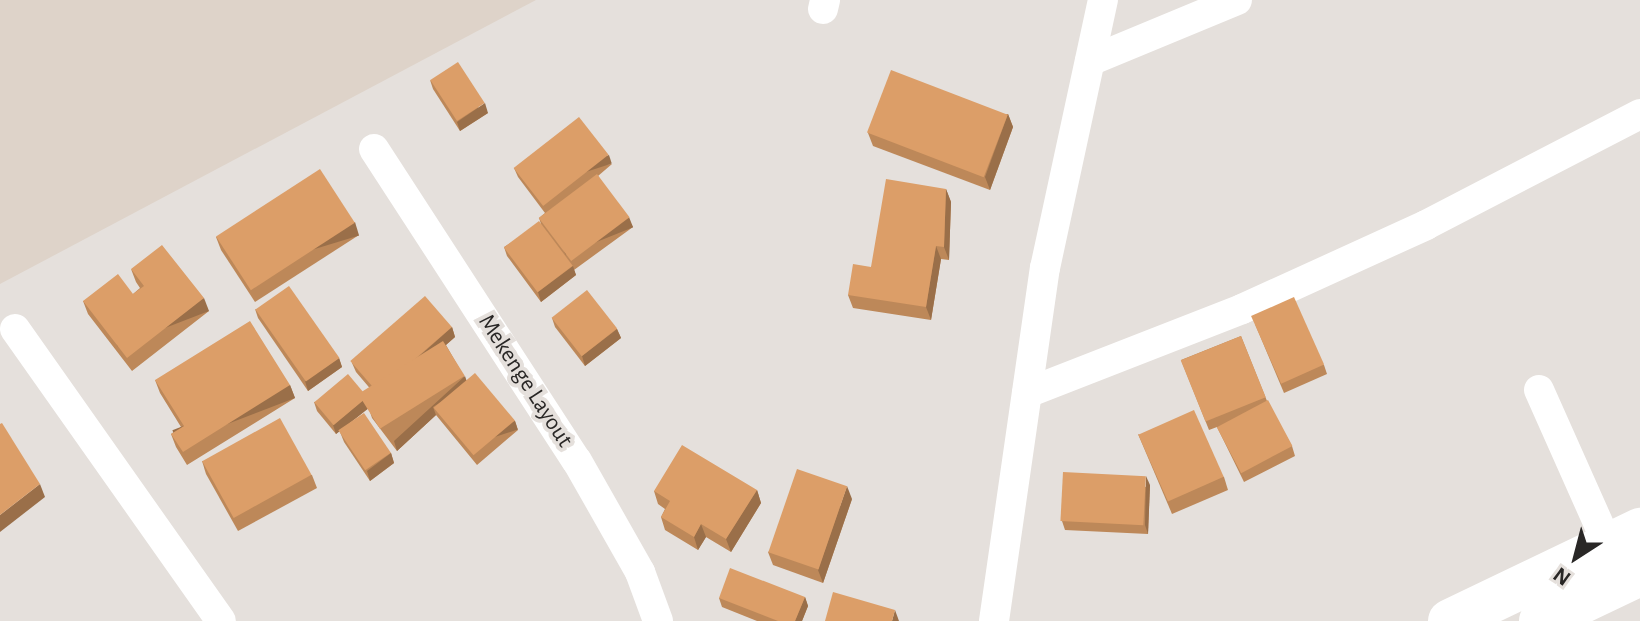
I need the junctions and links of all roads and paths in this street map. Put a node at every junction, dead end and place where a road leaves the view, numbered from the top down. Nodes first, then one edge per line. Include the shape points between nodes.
1 (1103, 0) edge
2 (1237, 0) edge
3 (1090, 61) junction
4 (1640, 114) edge
5 (374, 149) dead end
6 (15, 329) dead end
7 (1539, 390) dead end
8 (1027, 393) junction
9 (1624, 537) edge
10 (1640, 574) edge
11 (221, 621) edge
12 (658, 621) edge
13 (994, 621) edge
14 (1450, 621) edge
15 (1541, 621) edge

1 - 3 street
2 - 3 street
3 - 8 street via 1045,268
4 - 8 street via 1285,290
5 - 12 street, Mekenge Layout via 577,461 640,572
6 - 11 street
7 - 9 street
8 - 13 street
9 - 14 highway
10 - 15 highway

